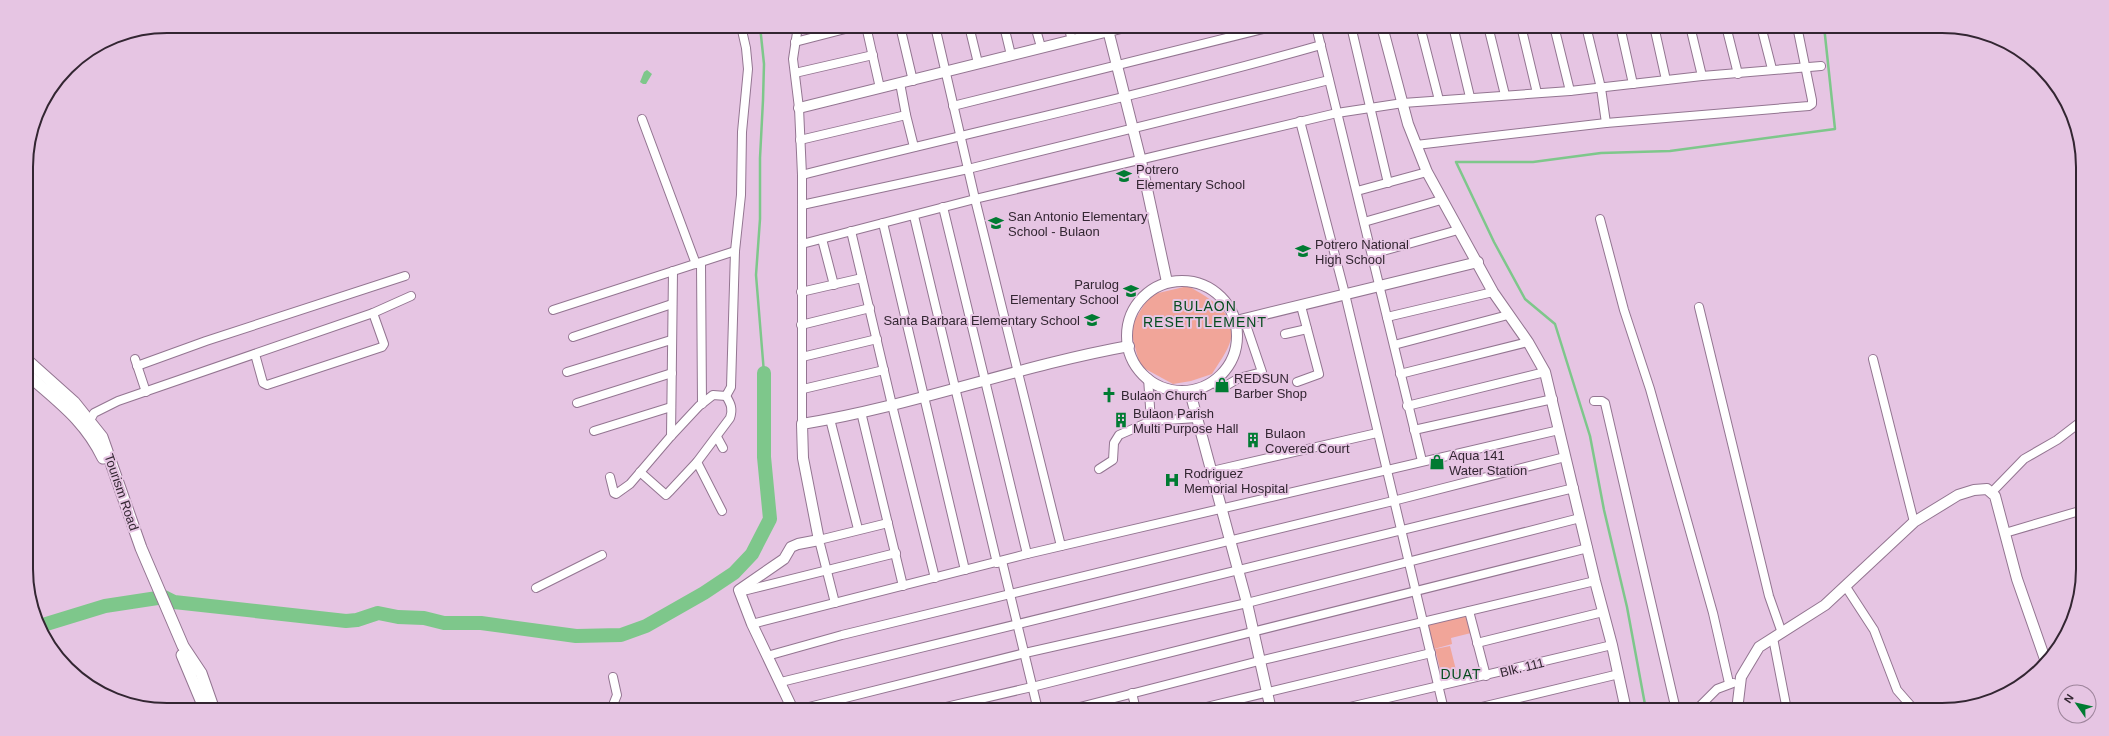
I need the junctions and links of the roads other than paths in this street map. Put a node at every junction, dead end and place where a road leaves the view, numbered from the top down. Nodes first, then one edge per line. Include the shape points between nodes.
1 (743, 33) edge
2 (797, 33) edge
3 (830, 33) edge
4 (868, 33) edge
5 (902, 33) edge
6 (937, 33) edge
7 (971, 33) edge
8 (1006, 33) edge
9 (1037, 33) edge
10 (1070, 33) edge
11 (1094, 33) edge
12 (1108, 33) edge
13 (1246, 33) edge
14 (1318, 33) edge
15 (1353, 33) edge
16 (1384, 33) edge
17 (1422, 33) edge
18 (1454, 33) edge
19 (1490, 33) edge
20 (1523, 33) edge
21 (1556, 33) edge
22 (1588, 33) edge
23 (1622, 33) edge
24 (1656, 33) edge
25 (1692, 33) edge
26 (1728, 33) edge
27 (1763, 33) edge
28 (1798, 33) edge
29 (1072, 40) junction
30 (795, 42) junction
31 (1321, 46) junction
32 (1041, 47) junction
33 (873, 55) junction
34 (1011, 55) junction
35 (978, 63) junction
36 (1116, 65) junction
37 (1821, 66) dead end
38 (1805, 68) junction
39 (1772, 70) junction
40 (947, 72) junction
41 (795, 73) junction
42 (1738, 74) junction
43 (1702, 76) junction
44 (1329, 80) junction
45 (1666, 80) junction
46 (913, 81) junction
47 (900, 83) junction
48 (1633, 84) junction
49 (880, 88) junction
50 (1601, 88) junction
51 (1570, 91) junction
52 (1537, 93) junction
53 (1505, 95) junction
54 (1124, 97) junction
55 (1470, 97) junction
56 (1439, 100) junction
57 (1403, 103) junction
58 (953, 106) junction
59 (800, 108) junction
60 (1371, 108) junction
61 (1336, 113) junction
62 (906, 115) junction
63 (642, 119) dead end
64 (1300, 121) junction
65 (1606, 123) junction
66 (1132, 128) junction
67 (960, 136) junction
68 (800, 140) junction
69 (1416, 145) junction
70 (914, 147) junction
71 (1141, 161) junction
72 (968, 168) junction
73 (1427, 172) junction
74 (802, 175) junction
75 (1388, 183) junction
76 (1357, 191) junction
77 (975, 199) junction
78 (1441, 200) junction
79 (802, 205) junction
80 (944, 207) junction
81 (914, 216) junction
82 (1600, 219) dead end
83 (883, 222) junction
84 (1364, 222) junction
85 (1458, 230) junction
86 (851, 231) junction
87 (822, 239) junction
88 (802, 244) junction
89 (735, 251) junction
90 (1372, 254) junction
91 (1478, 262) junction
92 (698, 263) junction
93 (672, 271) junction
94 (405, 276) dead end
95 (862, 278) junction
96 (1167, 282) junction
97 (834, 285) junction
98 (1380, 286) junction
99 (801, 292) junction
100 (1493, 292) junction
101 (1345, 294) junction
102 (411, 296) dead end
103 (672, 304) junction
104 (1301, 306) junction
105 (1699, 307) dead end
106 (870, 308) junction
107 (553, 310) dead end
108 (373, 313) junction
109 (1508, 315) junction
110 (1387, 316) junction
111 (1240, 320) junction
112 (801, 325) junction
113 (1307, 329) junction
114 (1285, 334) dead end
115 (573, 337) dead end
116 (877, 339) junction
117 (671, 340) junction
118 (1528, 342) junction
119 (1394, 345) junction
120 (1128, 346) junction
121 (255, 354) junction
122 (802, 357) junction
123 (1873, 359) dead end
124 (33, 365) edge
125 (884, 370) junction
126 (567, 372) dead end
127 (1017, 372) junction
128 (1545, 372) junction
129 (672, 373) junction
130 (1400, 374) junction
131 (1148, 378) junction
132 (33, 379) edge
133 (985, 381) junction
134 (1212, 382) junction
135 (1298, 382) dead end
136 (803, 389) junction
137 (954, 389) junction
138 (146, 392) junction
139 (1190, 392) junction
140 (726, 396) junction
141 (924, 396) junction
142 (1553, 399) junction
143 (1594, 401) dead end
144 (577, 403) dead end
145 (702, 404) junction
146 (892, 405) junction
147 (1407, 406) junction
148 (671, 407) junction
149 (861, 412) junction
150 (1197, 418) junction
151 (830, 420) junction
152 (1151, 421) junction
153 (88, 424) junction
154 (802, 424) junction
155 (2076, 425) edge
156 (1414, 430) junction
157 (1559, 430) junction
158 (594, 431) dead end
159 (1376, 433) junction
160 (671, 436) junction
161 (716, 437) junction
162 (723, 448) dead end
163 (1565, 457) junction
164 (1422, 461) junction
165 (697, 462) junction
166 (1099, 468) dead end
167 (1386, 471) junction
168 (640, 472) junction
169 (1212, 472) junction
170 (610, 477) dead end
171 (1574, 488) junction
172 (1992, 492) junction
173 (1393, 501) junction
174 (1223, 510) junction
175 (722, 511) dead end
176 (2076, 512) edge
177 (1580, 518) junction
178 (1914, 522) junction
179 (888, 523) junction
180 (858, 529) junction
181 (1400, 531) junction
182 (2005, 533) junction
183 (819, 540) junction
184 (1230, 540) junction
185 (1061, 546) junction
186 (1588, 548) junction
187 (896, 553) junction
188 (1027, 554) junction
189 (602, 556) dead end
190 (143, 557) junction
191 (1408, 561) junction
192 (1000, 562) junction
193 (827, 569) junction
194 (965, 570) junction
195 (1237, 571) junction
196 (935, 578) junction
197 (1595, 581) junction
198 (903, 586) junction
199 (1846, 587) junction
200 (536, 588) dead end
201 (739, 592) junction
202 (1416, 592) junction
203 (1010, 596) junction
204 (835, 603) junction
205 (1247, 603) junction
206 (1469, 611) junction
207 (1603, 612) junction
208 (1424, 622) junction
209 (752, 624) junction
210 (1018, 624) junction
211 (1252, 631) junction
212 (1777, 635) junction
213 (1476, 643) junction
214 (1612, 645) junction
215 (181, 647) junction
216 (1025, 653) junction
217 (1431, 653) junction
218 (767, 656) junction
219 (2044, 656) edge
220 (1260, 661) junction
221 (1619, 674) junction
222 (1486, 676) junction
223 (613, 677) dead end
224 (781, 682) junction
225 (1729, 683) junction
226 (1740, 683) junction
227 (1439, 687) junction
228 (1032, 688) junction
229 (1267, 692) junction
230 (1132, 693) junction
231 (202, 703) edge
232 (212, 703) edge
233 (614, 703) edge
234 (790, 703) edge
235 (825, 703) edge
236 (965, 703) edge
237 (1036, 703) edge
238 (1094, 703) edge
239 (1134, 703) edge
240 (1222, 703) edge
241 (1269, 703) edge
242 (1368, 703) edge
243 (1442, 703) edge
244 (1498, 703) edge
245 (1624, 703) edge
246 (1674, 703) edge
247 (1703, 703) edge
248 (1738, 703) edge
249 (1786, 703) edge
250 (1908, 703) edge

1 - 89 street via 748,69
2 - 30 street
3 - 30 street
4 - 33 street
5 - 46 street
6 - 40 street
7 - 35 street
8 - 34 street
9 - 32 street
10 - 29 street
11 - 29 street
12 - 36 street
13 - 36 street
14 - 31 street
15 - 60 street
16 - 57 street
17 - 56 street
18 - 55 street
19 - 53 street
20 - 52 street
21 - 51 street
22 - 50 street
23 - 48 street
24 - 45 street
25 - 43 street
26 - 42 street
27 - 39 street
28 - 38 street
29 - 32 street
30 - 41 street
31 - 44 street
31 - 54 street
32 - 34 street
33 - 41 street
33 - 49 street
34 - 35 street
35 - 40 street
36 - 54 street
36 - 58 street
37 - 38 street
38 - 39 street
38 - 65 street via 1812,100 1812,104 1808,106
39 - 42 street
40 - 46 street
40 - 58 street
41 - 59 street
42 - 43 street
43 - 45 street
44 - 61 street
44 - 66 street
45 - 48 street
46 - 47 street
47 - 49 street
47 - 62 street
48 - 50 street
49 - 59 street
50 - 51 street
50 - 65 street
51 - 52 street
52 - 53 street
53 - 55 street
54 - 66 street
54 - 67 street
55 - 56 street
56 - 57 street
57 - 60 street
57 - 69 street
58 - 67 street
59 - 68 street
60 - 61 street
60 - 75 street
61 - 64 street
61 - 76 street
62 - 68 street
62 - 70 street
63 - 92 street
64 - 71 street
64 - 101 street
65 - 69 street
66 - 71 street
66 - 72 street
67 - 70 street
67 - 72 street
68 - 74 street
69 - 73 street
70 - 74 street
71 - 77 street
71 - 96 street
72 - 77 street
72 - 79 street
73 - 75 street
73 - 78 street
74 - 79 street
75 - 76 street
76 - 84 street
77 - 80 street
77 - 127 street
78 - 84 street
78 - 85 street
79 - 88 street
80 - 81 street
80 - 133 street
81 - 83 street
81 - 137 street
82 - 225 street via 1624,310 1650,389 1713,613
83 - 86 street
83 - 141 street
84 - 90 street
85 - 90 street
85 - 91 street
86 - 87 street
86 - 95 street
87 - 88 street
87 - 97 street
88 - 99 street
89 - 92 street
89 - 140 street via 731,331 732,383
90 - 98 street
91 - 98 street
91 - 100 street
92 - 93 street
92 - 145 street
93 - 103 street
93 - 107 street
94 - 138 street via 136,363
95 - 97 street
95 - 106 street
96 - 111 street via 1190,281 1207,286 1224,299
96 - 120 street via 1146,294 1132,313
97 - 99 street
98 - 101 street
98 - 110 street
99 - 112 street
100 - 109 street
100 - 110 street
101 - 104 street
101 - 159 street
102 - 108 street
103 - 115 street
103 - 117 street
104 - 111 street
104 - 113 street
105 - 212 street
106 - 112 street
106 - 116 street
108 - 121 street
108 - 121 street via 384,344 382,347 267,385 264,383
109 - 118 street
109 - 119 street
110 - 119 street
111 - 134 street via 1229,362
111 - 134 street via 1262,372 1239,378 1224,387
112 - 122 street
113 - 114 street
113 - 135 street via 1319,374
116 - 122 street
116 - 125 street
117 - 126 street
117 - 129 street
118 - 128 street
118 - 130 street
119 - 130 street
120 - 127 street
120 - 131 street via 1140,373
121 - 138 street
122 - 136 street
123 - 178 street
124 - 153 main road, Tourism Road via 74,402
125 - 136 street
125 - 146 street
127 - 133 street
127 - 185 street
128 - 142 street
128 - 147 street
129 - 144 street
129 - 148 street
130 - 147 street
131 - 139 street via 1171,390
131 - 152 street
132 - 153 main road via 60,404
133 - 137 street
133 - 188 street
134 - 139 street
136 - 154 street
137 - 141 street
137 - 192 street
138 - 153 street via 102,408 94,413
139 - 150 street
140 - 145 street via 713,395
140 - 161 street via 732,411
141 - 146 street
141 - 194 street
142 - 156 street
142 - 157 street
143 - 246 street via 1605,403
145 - 160 street
146 - 149 street
146 - 196 street
147 - 156 street
148 - 158 street
148 - 160 street
149 - 151 street
149 - 179 street
150 - 152 street
150 - 169 street
151 - 154 street
151 - 180 street
152 - 166 street via 1119,435 1114,443 1113,460
153 - 190 main road, Tourism Road
153 - 190 main road, Tourism Road via 102,437
154 - 183 street via 803,458
155 - 172 street via 2024,459
156 - 164 street
157 - 163 street
157 - 164 street
159 - 167 street
159 - 169 street
160 - 168 street
161 - 162 street
161 - 165 street
163 - 171 street
163 - 173 street
164 - 167 street
165 - 168 street via 666,495
165 - 175 street
167 - 173 street
167 - 174 street
168 - 170 street via 630,484 616,494
169 - 174 street
171 - 177 street
171 - 181 street
172 - 178 street via 1981,488 1961,494
172 - 182 street
173 - 181 street
173 - 184 street
174 - 184 street
174 - 185 street
176 - 182 street
177 - 186 street
177 - 191 street
178 - 199 street
179 - 180 street
179 - 187 street
180 - 183 street
181 - 191 street
181 - 195 street
182 - 219 street via 2017,579
183 - 193 street
183 - 201 street via 791,547 784,559 740,588
184 - 195 street
184 - 203 street
185 - 188 street
186 - 197 street
186 - 202 street
187 - 193 street
187 - 198 street
188 - 192 street
189 - 200 street
190 - 215 main road, Tourism Road
191 - 202 street
191 - 205 street
192 - 194 street
192 - 203 street
193 - 201 street
193 - 204 street
194 - 196 street
195 - 205 street
195 - 210 street
196 - 198 street
197 - 206 street
197 - 207 street
198 - 204 street
199 - 212 street via 1818,610
199 - 250 street via 1874,630 1897,690
201 - 209 street
202 - 208 street
202 - 211 street
203 - 210 street
203 - 218 street via 842,635
204 - 209 street
205 - 211 street
205 - 216 street
206 - 208 street
206 - 213 street
207 - 213 street
207 - 214 street
208 - 217 street
208 - 220 street
209 - 218 street
210 - 216 street
210 - 224 street
211 - 220 street
211 - 228 street
212 - 226 street via 1759,648
212 - 249 street
213 - 222 street
214 - 221 street
214 - 222 street, Blk. 111
215 - 231 main road
215 - 232 main road via 201,673
216 - 228 street
216 - 235 street
217 - 227 street
217 - 229 street
218 - 224 street
220 - 229 street
220 - 230 street
221 - 244 street
221 - 245 street
222 - 227 street, Blk. 111
223 - 233 street via 617,695
224 - 234 street
225 - 226 street
225 - 247 street via 1717,689
226 - 248 street
227 - 242 street, Blk. 111
227 - 243 street
228 - 236 street
228 - 237 street
229 - 240 street
229 - 241 street
230 - 238 street
230 - 239 street

